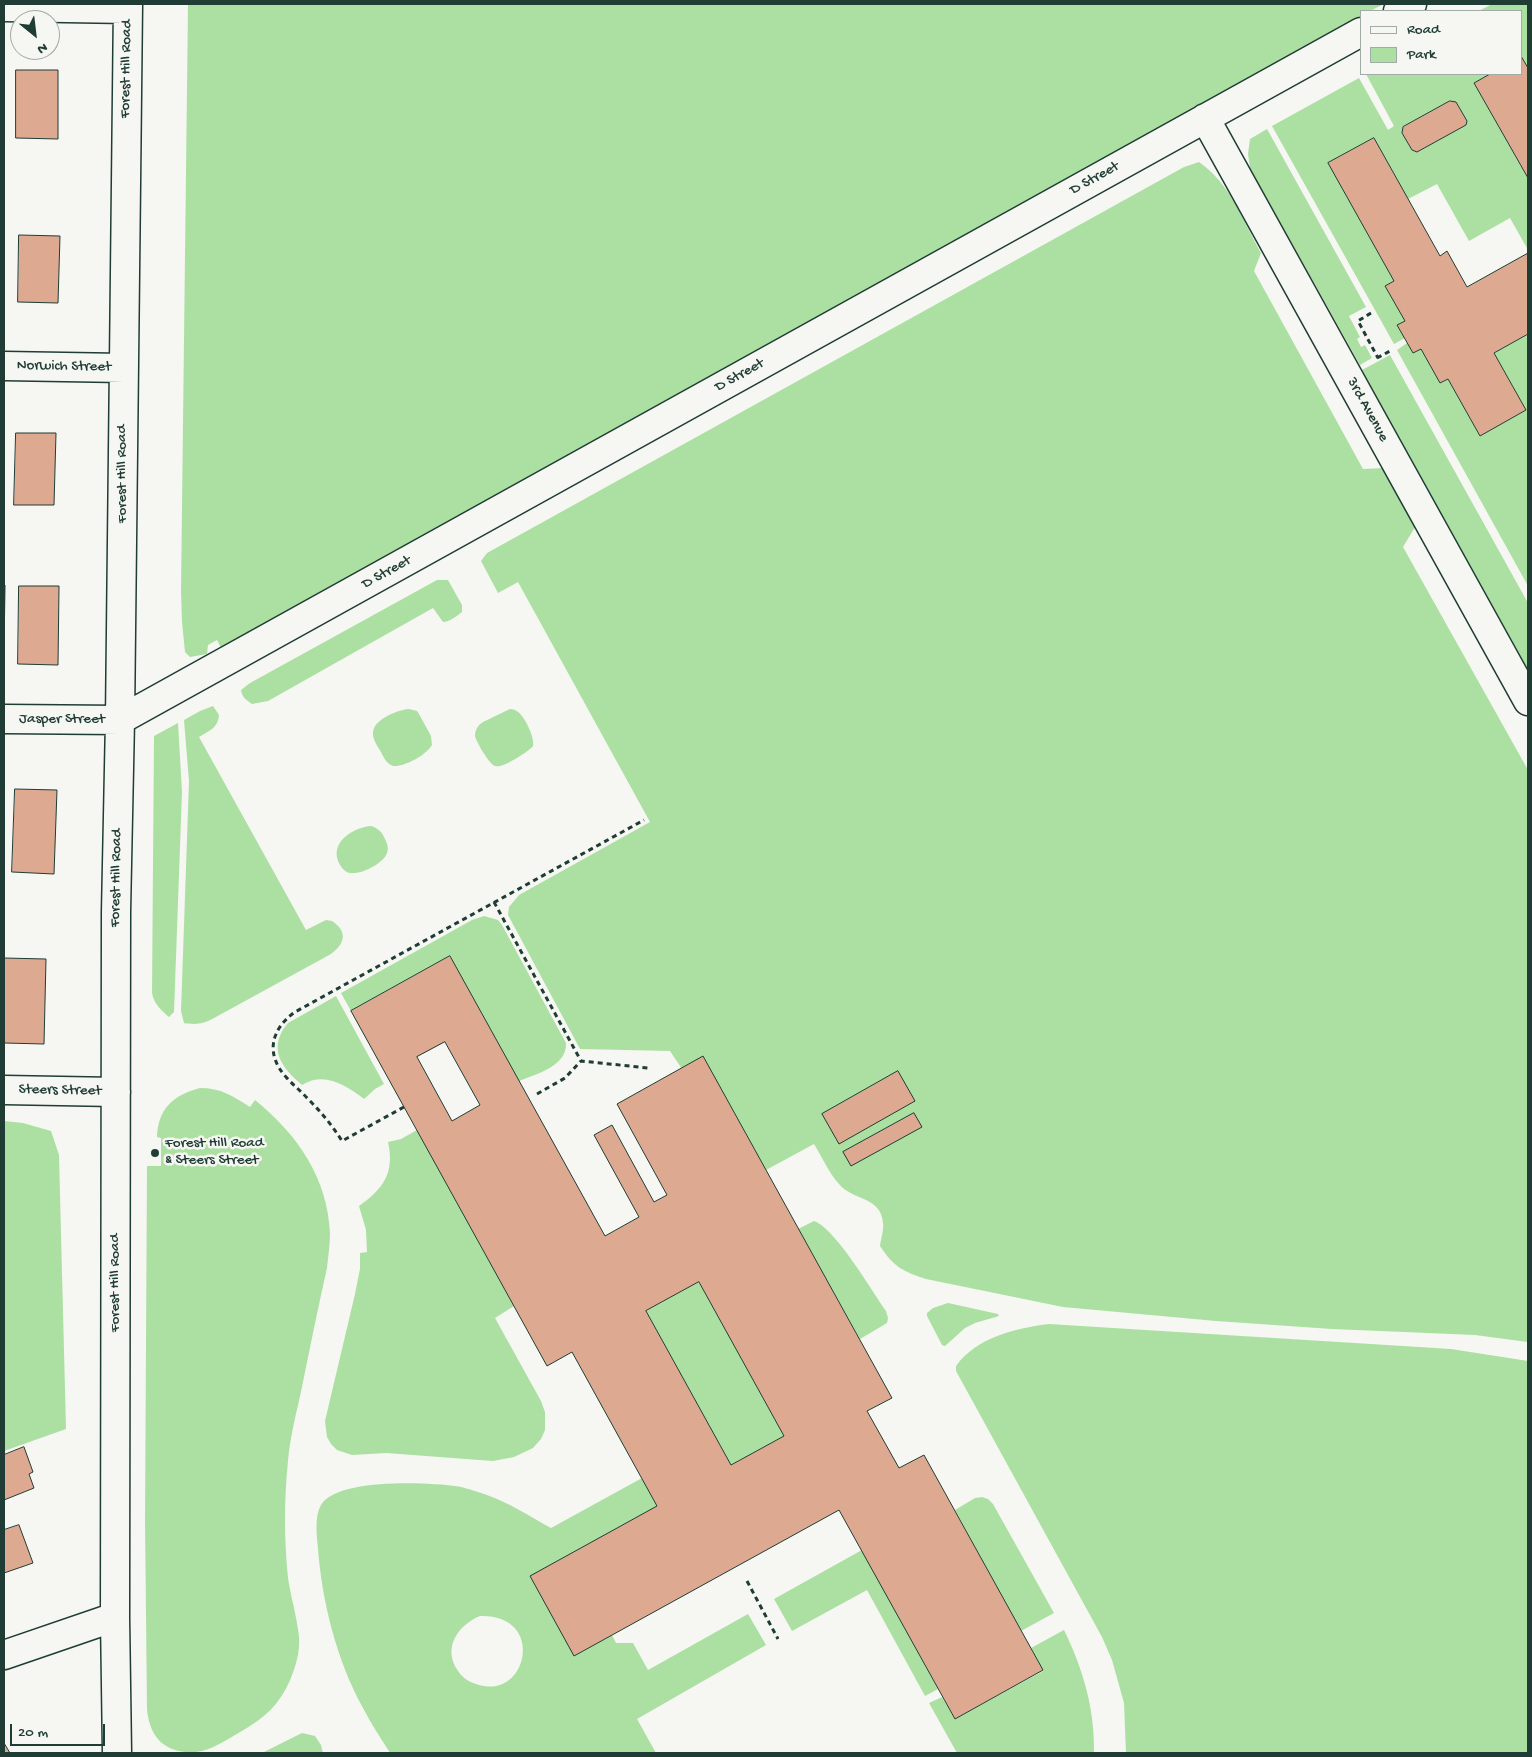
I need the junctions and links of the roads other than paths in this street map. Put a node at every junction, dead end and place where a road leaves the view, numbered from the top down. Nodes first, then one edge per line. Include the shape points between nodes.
1 (1412, 4) edge
2 (4, 6) edge
3 (128, 7) edge
4 (1400, 10) edge
5 (1360, 33) edge
6 (1205, 118) junction
7 (4, 366) edge
8 (124, 368) junction
9 (1528, 702) edge
10 (4, 719) edge
11 (120, 720) junction
12 (4, 1090) edge
13 (116, 1092) junction
14 (115, 1617) junction
15 (4, 1655) edge
16 (117, 1753) edge

1 - 4 street
2 - 3 street
3 - 8 street, Forest Hill Road
5 - 6 street, D Street
6 - 9 street, 3rd Avenue
6 - 11 street, D Street
7 - 8 street, Norwich Street
8 - 11 street, Forest Hill Road
10 - 11 street, Jasper Street
11 - 13 street, Forest Hill Road
12 - 13 street, Steers Street
13 - 14 street, Forest Hill Road
14 - 15 street
14 - 16 street, Forest Hill Road

